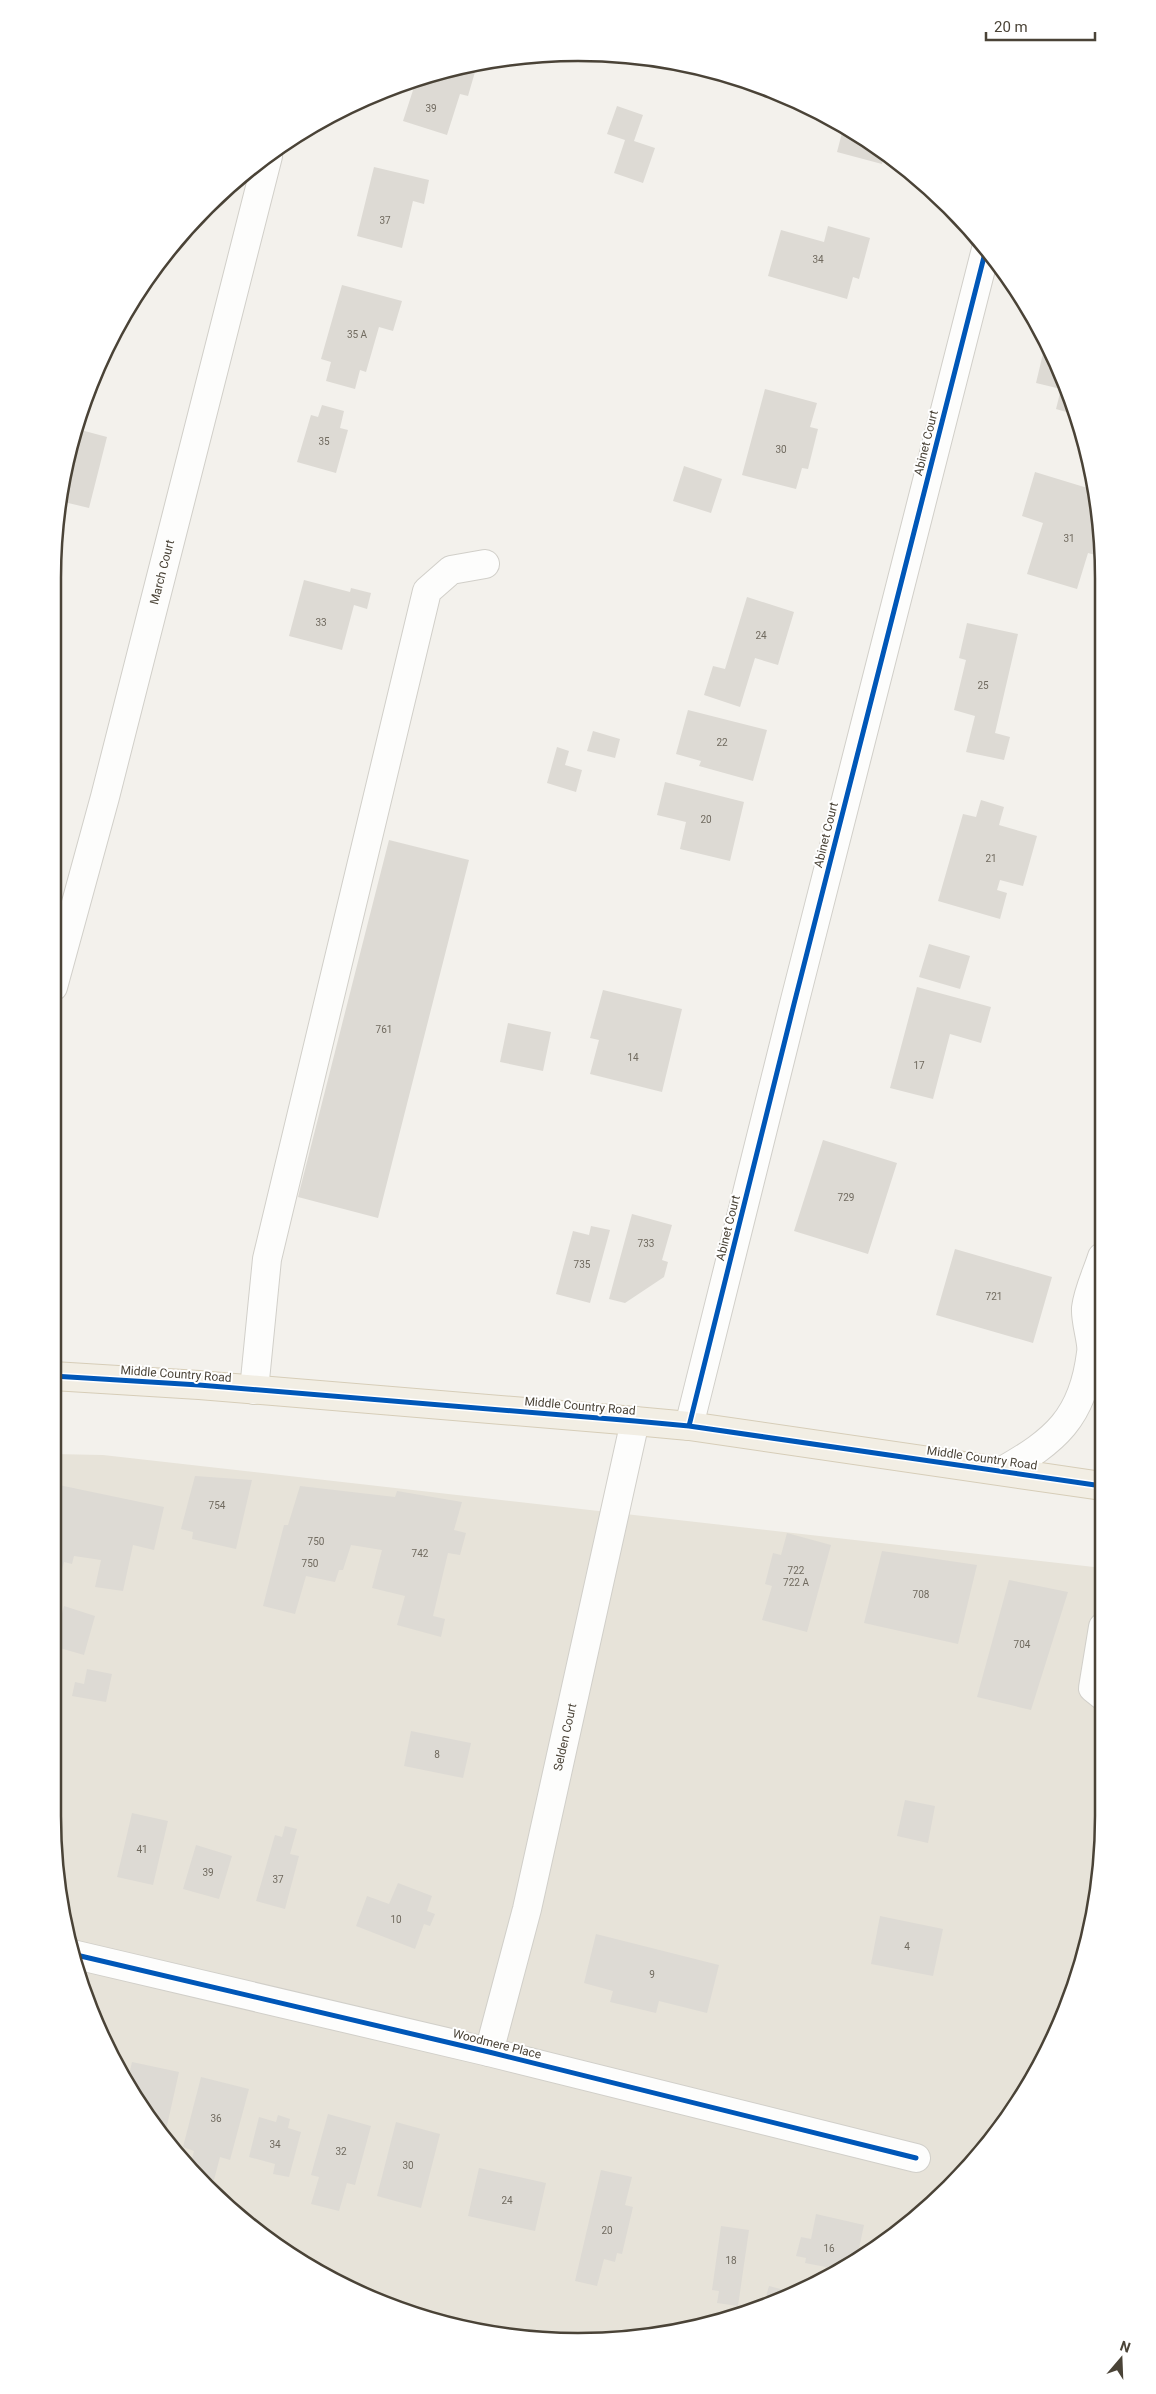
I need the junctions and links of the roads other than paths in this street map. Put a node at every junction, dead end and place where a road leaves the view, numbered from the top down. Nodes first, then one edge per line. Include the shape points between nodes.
1 (265, 166) edge
2 (984, 258) edge
3 (485, 564) dead end
4 (61, 955) edge
5 (1095, 1279) edge
6 (61, 1377) edge
7 (254, 1390) junction
8 (635, 1421) junction
9 (689, 1426) junction
10 (1002, 1471) junction
11 (1095, 1485) edge
12 (1095, 1676) edge
13 (1095, 1690) edge
14 (81, 1956) edge
15 (489, 2052) junction
16 (916, 2158) dead end

1 - 4 street, March Court via 108,787
2 - 9 street, Abinet Court
3 - 7 street via 451,570 427,591 267,1259
5 - 10 street via 1086,1308 1092,1351 1078,1404 1064,1426 1039,1450
6 - 7 main road, Middle Country Road
7 - 8 main road, Middle Country Road
8 - 9 main road, Middle Country Road
8 - 15 street, Selden Court via 527,1909
9 - 10 main road, Middle Country Road
10 - 11 main road, Middle Country Road
12 - 13 street
14 - 15 street, Woodmere Place
15 - 16 street, Woodmere Place

